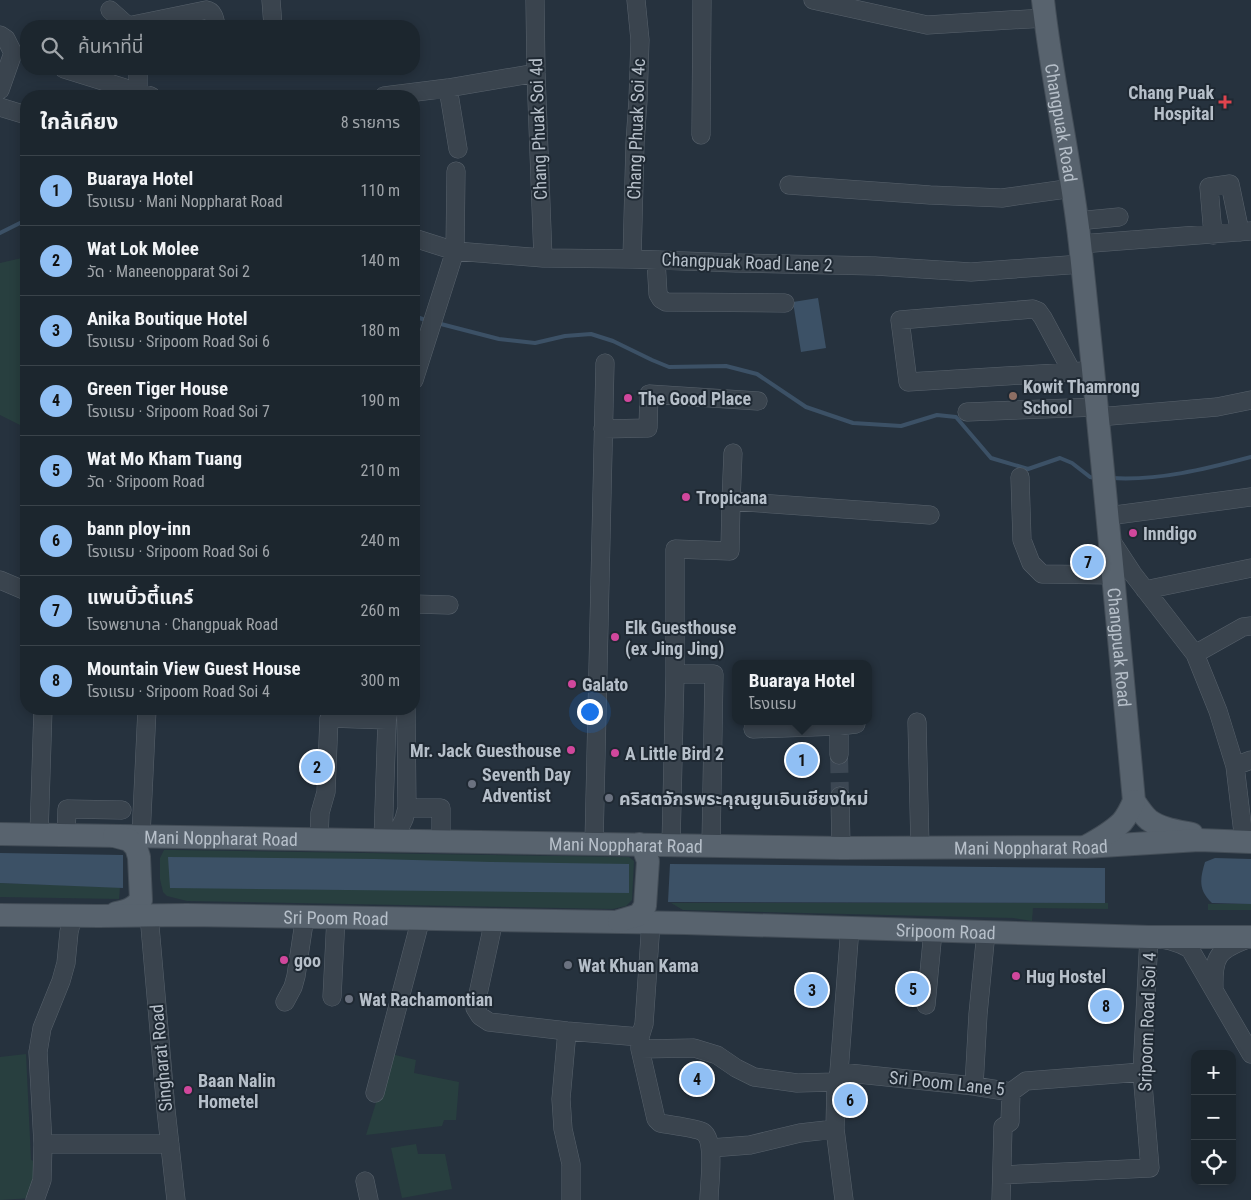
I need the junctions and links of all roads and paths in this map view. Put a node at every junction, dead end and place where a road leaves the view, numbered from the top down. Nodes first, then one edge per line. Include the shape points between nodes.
1 (271, 0) edge
2 (535, 0) edge
3 (636, 0) edge
4 (702, 0) edge
5 (813, 0) edge
6 (1044, 9) edge
7 (110, 10) dead end
8 (121, 20) edge
9 (157, 20) edge
10 (214, 20) edge
11 (273, 20) edge
12 (0, 35) edge
13 (20, 55) edge
14 (536, 73) junction
15 (83, 75) edge
16 (139, 75) edge
17 (448, 88) junction
18 (0, 90) edge
19 (131, 90) edge
20 (143, 90) edge
21 (420, 92) edge
22 (0, 107) edge
23 (20, 113) edge
24 (701, 135) dead end
25 (458, 149) dead end
26 (456, 171) dead end
27 (789, 185) dead end
28 (1073, 188) junction
29 (1119, 217) dead end
30 (1077, 220) junction
31 (1246, 232) edge
32 (1213, 235) junction
33 (420, 240) edge
34 (455, 251) junction
35 (1081, 254) junction
36 (543, 258) junction
37 (632, 259) junction
38 (656, 260) junction
39 (785, 303) dead end
40 (420, 361) edge
41 (605, 363) dead end
42 (1083, 371) junction
43 (1251, 400) edge
44 (758, 401) dead end
45 (967, 412) dead end
46 (1098, 412) junction
47 (603, 428) junction
48 (733, 453) dead end
49 (1020, 477) dead end
50 (1251, 497) edge
51 (731, 501) junction
52 (930, 515) dead end
53 (1108, 516) junction
54 (1110, 539) junction
55 (1251, 568) edge
56 (1113, 575) junction
57 (0, 580) edge
58 (20, 588) edge
59 (1145, 590) junction
60 (420, 604) edge
61 (449, 606) dead end
62 (1251, 626) edge
63 (1195, 654) junction
64 (675, 674) junction
65 (43, 715) edge
66 (147, 715) edge
67 (373, 715) edge
68 (388, 715) edge
69 (406, 715) edge
70 (917, 722) dead end
71 (848, 725) edge
72 (839, 726) junction
73 (753, 729) dead end
74 (839, 755) tunnel mouth
75 (1243, 763) edge
76 (840, 796) tunnel mouth
77 (1134, 801) junction
78 (407, 808) junction
79 (122, 810) dead end
80 (0, 834) edge
81 (39, 835) junction
82 (66, 835) junction
83 (319, 839) junction
84 (389, 840) junction
85 (441, 841) junction
86 (1240, 841) edge
87 (594, 843) junction
88 (711, 846) junction
89 (920, 847) junction
90 (1085, 847) junction
91 (841, 848) junction
92 (142, 849) junction
93 (659, 851) junction
94 (146, 904) junction
95 (651, 911) junction
96 (0, 915) edge
97 (74, 916) junction
98 (306, 916) junction
99 (336, 917) junction
100 (421, 918) junction
101 (494, 920) junction
102 (674, 923) joint
103 (850, 927) junction
104 (933, 931) junction
105 (986, 932) junction
106 (1150, 937) junction
107 (1251, 938) edge
108 (1214, 989) junction
109 (332, 997) dead end
110 (285, 1002) dead end
111 (926, 1006) dead end
112 (567, 1031) junction
113 (640, 1043) junction
114 (1251, 1054) edge
115 (1142, 1072) junction
116 (838, 1077) junction
117 (974, 1086) junction
118 (1011, 1092) junction
119 (375, 1093) dead end
120 (835, 1129) junction
121 (43, 1144) junction
122 (170, 1144) junction
123 (711, 1148) junction
124 (1002, 1176) junction
125 (366, 1181) dead end
126 (35, 1200) edge
127 (176, 1200) edge
128 (369, 1200) edge
129 (571, 1200) edge
130 (709, 1200) edge
131 (844, 1200) edge
132 (1001, 1200) edge

1 - 11 street
2 - 14 street, Chang Phuak Soi 4d
3 - 37 street, Chang Phuak Soi 4c via 640,40
4 - 24 street
5 - 6 street via 927,25
6 - 28 main road, Changpuak Road
7 - 8 street
9 - 10 street via 206,10 213,14
12 - 13 street
13 - 18 street
14 - 17 street
14 - 36 street, Chang Phuak Soi 4d
15 - 19 street
16 - 20 street
17 - 21 street
17 - 25 street
22 - 23 street
26 - 34 street
27 - 28 street via 1002,198
28 - 30 main road, Changpuak Road
29 - 30 street
30 - 35 main road, Changpuak Road
31 - 32 street, Changpuak Road Lane 2
31 - 32 street via 1230,184 1209,186
32 - 35 street, Changpuak Road Lane 2
33 - 34 street, Changpuak Road Lane 2
34 - 36 street, Changpuak Road Lane 2
34 - 40 street
35 - 38 street, Changpuak Road Lane 2 via 971,272
35 - 42 main road, Changpuak Road
36 - 37 street, Changpuak Road Lane 2
37 - 38 street, Changpuak Road Lane 2
38 - 39 street via 658,294 666,302
41 - 47 street
42 - 42 street via 908,382 900,320 1033,309 1038,311
42 - 46 main road, Changpuak Road
43 - 46 street via 1217,408
44 - 47 street via 649,394 648,428
45 - 46 street
46 - 53 main road, Changpuak Road
47 - 87 street
48 - 51 street
49 - 56 street via 1022,540 1031,563 1042,574
50 - 53 street
51 - 52 street
51 - 64 street via 730,551 675,549
53 - 54 main road, Changpuak Road
54 - 56 main road, Changpuak Road
54 - 59 street
55 - 59 street
56 - 77 main road, Changpuak Road
57 - 58 street
59 - 63 street
60 - 61 street
62 - 63 street via 1243,627
63 - 75 street
64 - 88 street via 714,674
64 - 93 street
65 - 81 street
66 - 92 street
67 - 83 street via 329,718 326,792 320,813
68 - 84 street
69 - 78 street
70 - 89 street
71 - 72 street
72 - 73 street
72 - 74 street
75 - 86 street
76 - 91 street
77 - 86 main road via 1149,820 1160,826
77 - 90 main road via 1122,821
78 - 84 street via 404,819
78 - 85 street via 441,808
79 - 82 street via 67,810
80 - 81 main road
81 - 82 main road
82 - 92 main road via 110,835 129,840
83 - 84 main road, Mani Noppharat Road
83 - 92 main road, Mani Noppharat Road via 176,836
84 - 85 main road, Mani Noppharat Road
85 - 87 main road, Mani Noppharat Road
86 - 90 main road, Mani Noppharat Road via 1199,840
87 - 93 main road, Mani Noppharat Road
88 - 91 main road, Mani Noppharat Road
88 - 93 main road, Mani Noppharat Road
89 - 90 main road, Mani Noppharat Road
89 - 91 main road, Mani Noppharat Road
92 - 94 main road
93 - 95 main road
94 - 97 main road via 99,916
94 - 98 main road, Sri Poom Road via 187,915
94 - 122 street, Singharat Road
95 - 101 main road, Sri Poom Road via 614,922
95 - 102 main road, Sri Poom Road
95 - 113 street
96 - 97 main road
97 - 121 street via 68,932 61,981 42,1028 38,1052
98 - 99 main road, Sri Poom Road
98 - 110 street via 296,976
99 - 100 main road, Sri Poom Road
99 - 109 street
100 - 101 main road, Sri Poom Road
100 - 119 street
101 - 112 street, Sri Poom Lane 5 via 475,1008 480,1016 489,1022
102 - 103 main road, Sripoom Road
103 - 104 main road, Sripoom Road
103 - 116 street
104 - 105 main road, Sripoom Road
104 - 111 street
105 - 106 main road, Sripoom Road
105 - 117 street
106 - 107 main road
106 - 108 street via 1181,943 1190,949
106 - 115 street, Sripoom Road Soi 4
107 - 108 street via 1230,945 1217,958
108 - 114 street
112 - 113 street, Sri Poom Lane 5
112 - 129 street via 561,1099 570,1164
113 - 116 street, Sri Poom Lane 5 via 694,1048 717,1055 754,1077 797,1083
113 - 123 street via 656,1118 660,1123 702,1130
115 - 118 street, Sri Poom Lane 5 via 1026,1081
115 - 124 street, Sripoom Road Soi 4 via 1150,1168
116 - 117 street, Sri Poom Lane 5
116 - 120 street
117 - 118 street, Sri Poom Lane 5
118 - 124 street via 1010,1122 1003,1127
120 - 123 street via 800,1133 750,1145
120 - 131 street
121 - 122 street
121 - 126 street via 42,1180
122 - 127 street, Singharat Road
123 - 130 street
124 - 132 street
125 - 128 street

